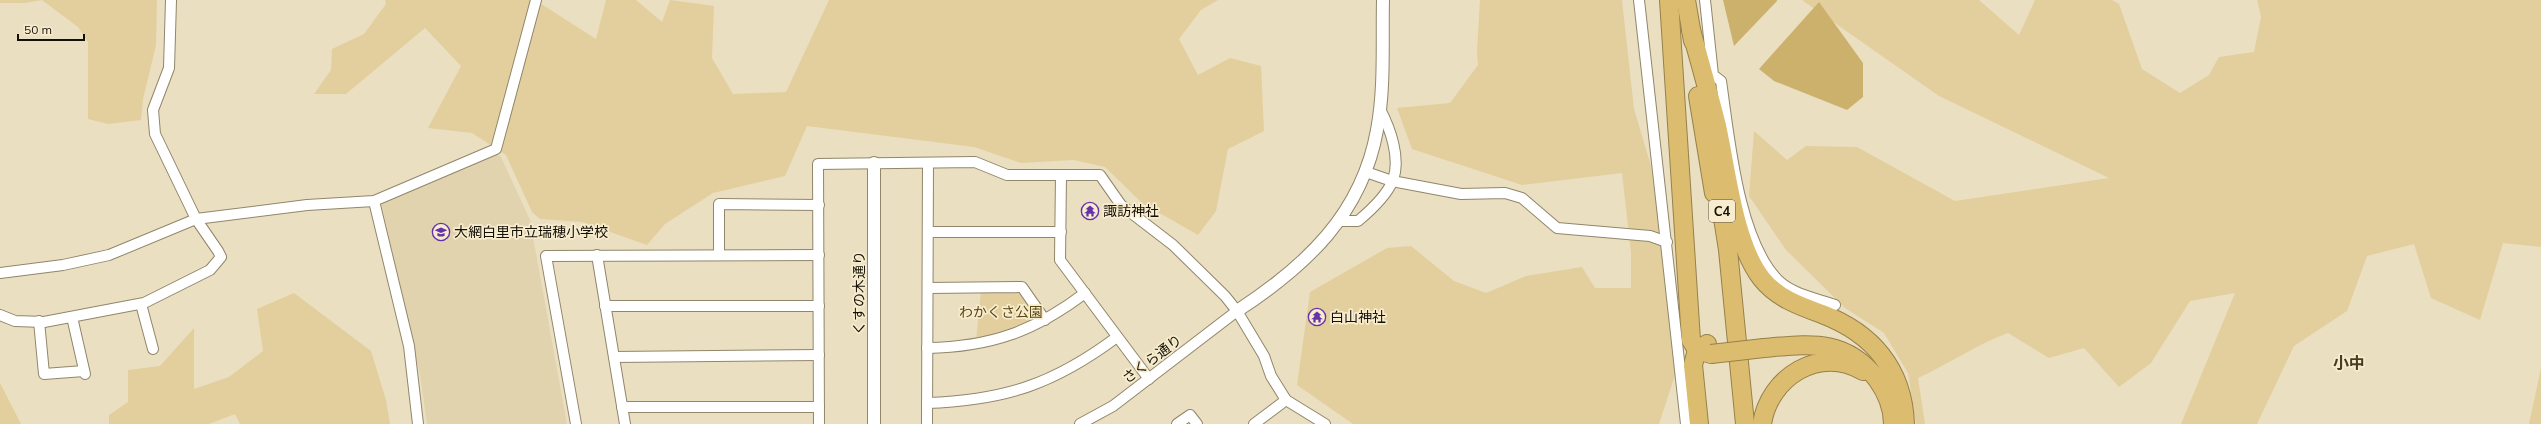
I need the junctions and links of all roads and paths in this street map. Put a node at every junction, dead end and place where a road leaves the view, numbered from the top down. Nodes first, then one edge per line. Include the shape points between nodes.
1 (171, 0) edge
2 (536, 0) edge
3 (1383, 0) edge
4 (1639, 0) edge
5 (1669, 0) edge
6 (1681, 0) edge
7 (1686, 0) edge
8 (1705, 0) edge
9 (1691, 30) junction
10 (1380, 109) junction
11 (874, 163) junction
12 (928, 163) junction
13 (1366, 172) junction
14 (1061, 175) junction
15 (1392, 181) junction
16 (374, 201) junction
17 (819, 205) junction
18 (196, 219) junction
19 (1341, 220) junction
20 (928, 232) junction
21 (1061, 232) junction
22 (1667, 242) junction
23 (597, 255) junction
24 (719, 255) junction
25 (819, 255) junction
26 (0, 273) edge
27 (928, 288) junction
28 (1085, 293) junction
29 (141, 304) junction
30 (1835, 305) dead end
31 (605, 306) junction
32 (819, 306) junction
33 (1237, 311) junction
34 (0, 315) edge
35 (72, 317) junction
36 (1045, 320) junction
37 (38, 322) junction
38 (1118, 337) junction
39 (927, 348) junction
40 (153, 349) dead end
41 (1706, 349) junction
42 (819, 355) junction
43 (614, 357) junction
44 (1885, 375) junction
45 (1150, 379) junction
46 (1286, 400) junction
47 (927, 403) junction
48 (622, 407) junction
49 (819, 407) junction
50 (1256, 423) edge
51 (418, 424) edge
52 (576, 424) edge
53 (625, 424) edge
54 (819, 424) edge
55 (874, 424) edge
56 (927, 424) edge
57 (1080, 424) edge
58 (1177, 424) edge
59 (1197, 424) edge
60 (1325, 424) edge
61 (1686, 424) edge
62 (1699, 424) edge
63 (1739, 424) edge
64 (1745, 424) edge
65 (1762, 424) edge
66 (1893, 424) edge
67 (1905, 424) edge

1 - 18 street via 168,68 154,110 155,134
2 - 16 street via 496,148
3 - 10 street
4 - 22 street
5 - 41 highway via 1690,332 1691,340
6 - 63 highway, C4 via 1722,250
7 - 9 highway, C4
8 - 30 street via 1713,75 1721,81 1731,148 1751,236 1765,265 1781,283
9 - 44 highway via 1717,126 1740,230 1754,266 1763,280 1790,301 1839,321 1862,334 1874,345
9 - 64 highway, C4 via 1728,250
10 - 13 street
10 - 15 street via 1390,128 1395,166
11 - 12 street
11 - 17 street via 818,164
11 - 55 street, くすの木通り
12 - 14 street via 975,162 1007,175
12 - 20 street
13 - 15 street
13 - 19 street
14 - 21 street
14 - 33 street via 1100,175 1121,205 1173,245
15 - 19 street via 1358,221
15 - 22 street via 1461,194 1505,193 1522,198 1557,228 1650,236
16 - 18 street via 307,205
16 - 51 street via 408,346
17 - 24 street via 719,204
17 - 25 street
18 - 26 street via 109,254 63,265
18 - 29 street via 221,257 210,270
19 - 33 street via 1312,254
20 - 21 street
20 - 27 street
21 - 28 street via 1060,260
22 - 61 street
23 - 24 street
23 - 31 street
23 - 52 street via 546,256
24 - 25 street
25 - 32 street
27 - 36 street via 1022,287
27 - 39 street
28 - 36 street
28 - 38 street
29 - 35 street
29 - 40 street
31 - 32 street
31 - 43 street
32 - 42 street
33 - 45 street, さくら通り
33 - 46 street
34 - 37 street via 15,320
35 - 37 street
35 - 37 street via 84,372 44,374
36 - 39 street via 998,340 968,346
38 - 45 street
38 - 47 street via 1064,373 1042,382 987,398
39 - 47 street
41 - 44 highway, bridge via 1763,343 1816,345 1841,349
41 - 62 highway via 1693,365
42 - 43 street
42 - 49 street
43 - 48 street
44 - 65 highway via 1848,364 1823,362 1810,365 1788,376 1780,385 1766,405
44 - 66 highway
44 - 67 highway via 1902,397
45 - 57 street, さくら通り via 1113,406
46 - 50 street
46 - 60 street
47 - 56 street
48 - 49 street
48 - 53 street
49 - 54 street
58 - 59 street via 1190,415

